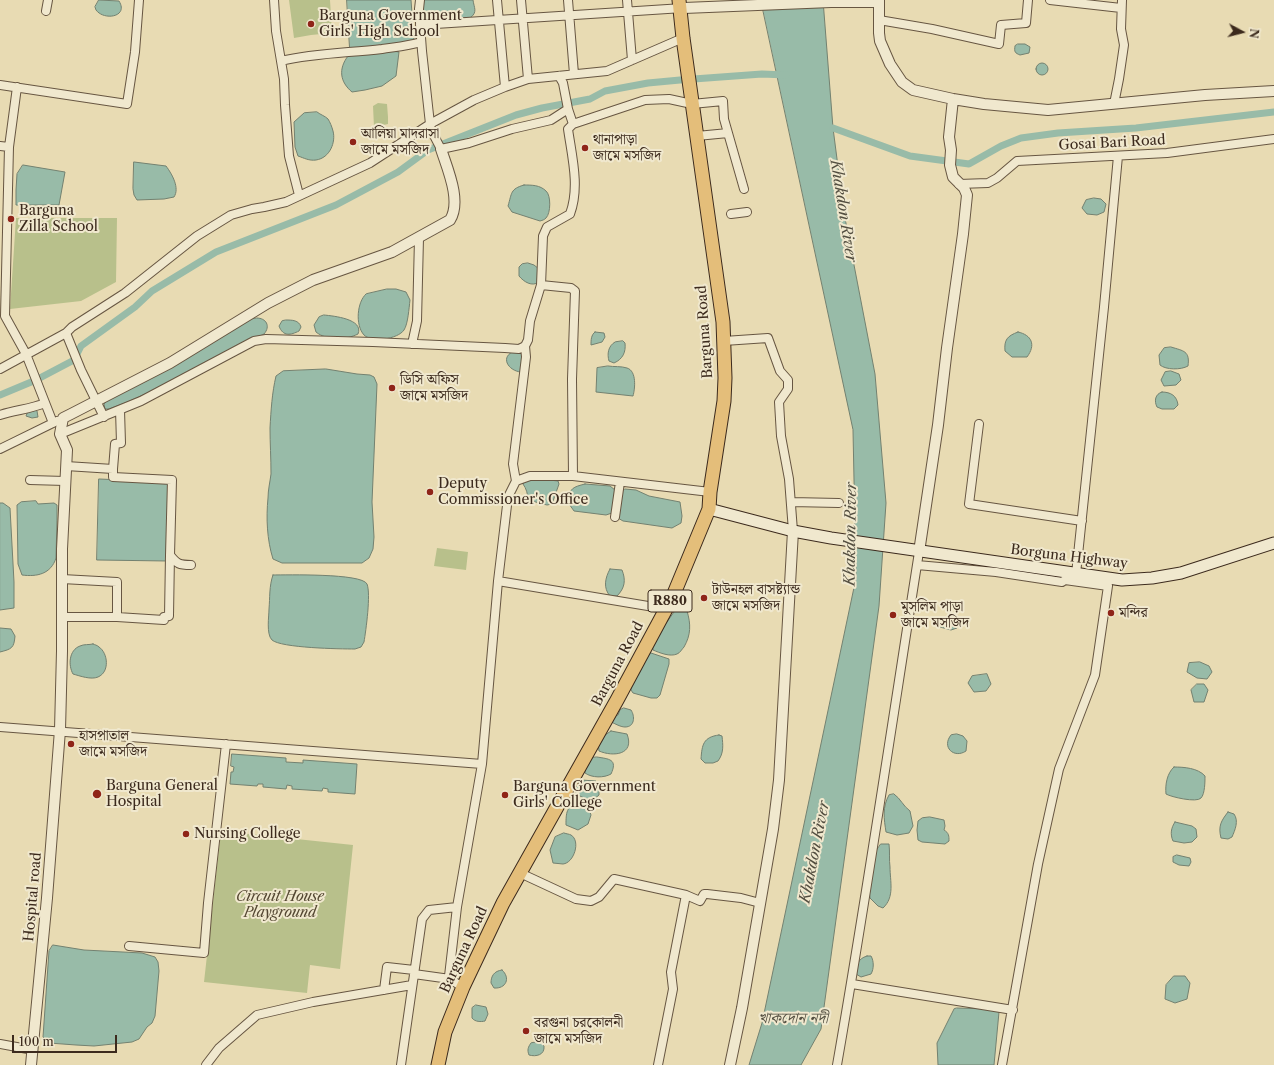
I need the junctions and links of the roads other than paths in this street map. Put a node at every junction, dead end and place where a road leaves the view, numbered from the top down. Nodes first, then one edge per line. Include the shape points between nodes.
1 (48, 0) edge
2 (139, 0) edge
3 (273, 0) edge
4 (420, 0) edge
5 (497, 0) edge
6 (521, 0) edge
7 (568, 0) edge
8 (627, 0) edge
9 (1028, 0) edge
10 (1050, 0) edge
11 (879, 1) edge
12 (681, 4) edge
13 (1121, 4) edge
14 (46, 11) dead end
15 (628, 12) junction
16 (570, 16) junction
17 (522, 19) junction
18 (879, 20) junction
19 (500, 21) junction
20 (420, 25) junction
21 (683, 38) junction
22 (421, 42) junction
23 (632, 60) junction
24 (281, 61) junction
25 (574, 74) junction
26 (528, 79) junction
27 (561, 80) junction
28 (0, 85) edge
29 (17, 87) junction
30 (504, 87) junction
31 (1274, 92) edge
32 (691, 98) junction
33 (953, 99) junction
34 (1114, 104) junction
35 (568, 109) junction
36 (573, 124) junction
37 (431, 127) junction
38 (728, 133) junction
39 (697, 136) junction
40 (1274, 139) edge
41 (0, 146) edge
42 (9, 147) junction
43 (441, 149) junction
44 (1118, 156) junction
45 (959, 184) junction
46 (744, 189) dead end
47 (299, 195) junction
48 (747, 212) dead end
49 (731, 214) dead end
50 (419, 238) junction
51 (541, 285) junction
52 (66, 333) junction
53 (724, 341) junction
54 (412, 344) junction
55 (525, 346) junction
56 (26, 354) junction
57 (0, 369) edge
58 (96, 401) junction
59 (45, 402) junction
60 (120, 410) junction
61 (0, 415) edge
62 (67, 416) junction
63 (104, 417) junction
64 (53, 423) junction
65 (979, 424) dead end
66 (60, 434) junction
67 (0, 449) edge
68 (66, 466) junction
69 (113, 469) junction
70 (573, 476) junction
71 (30, 480) dead end
72 (65, 481) junction
73 (516, 481) junction
74 (620, 482) junction
75 (710, 492) junction
76 (791, 502) junction
77 (839, 502) dead end
78 (710, 510) junction
79 (615, 517) dead end
80 (1082, 521) junction
81 (793, 531) junction
82 (1274, 543) edge
83 (919, 552) junction
84 (170, 555) junction
85 (191, 565) dead end
86 (917, 565) junction
87 (1076, 574) junction
88 (62, 579) junction
89 (498, 581) junction
90 (666, 609) junction
91 (62, 616) junction
92 (117, 617) junction
93 (0, 727) edge
94 (60, 730) junction
95 (226, 744) junction
96 (482, 764) junction
97 (520, 873) junction
98 (686, 895) junction
99 (760, 903) junction
100 (457, 907) junction
101 (129, 946) dead end
102 (414, 972) junction
103 (450, 978) junction
104 (852, 984) junction
105 (412, 985) junction
106 (463, 988) junction
107 (384, 990) junction
108 (1013, 1010) junction
109 (0, 1044) edge
110 (33, 1050) junction
111 (31, 1065) edge
112 (206, 1065) edge
113 (401, 1065) edge
114 (438, 1065) edge
115 (658, 1065) edge
116 (730, 1065) edge
117 (837, 1065) edge
118 (1002, 1065) edge

1 - 14 street
2 - 29 street via 127,104
3 - 24 street
4 - 20 street
5 - 19 street
6 - 17 street
7 - 16 street
8 - 15 street
9 - 18 street via 1026,23 1002,25 999,44
10 - 13 street
11 - 12 street via 748,6
11 - 18 street
12 - 15 street
12 - 21 main road, Barguna Road / R880
13 - 34 street via 1124,45
15 - 16 street
15 - 23 street
16 - 17 street
16 - 25 street
17 - 19 street
17 - 26 street
18 - 33 street via 880,41 890,64 902,82 912,90
19 - 20 street
19 - 30 street
20 - 22 street
21 - 23 street
21 - 32 main road, Barguna Road / R880
22 - 24 street via 411,46 320,54
22 - 37 street
23 - 25 street via 607,71
24 - 47 street via 289,156
25 - 27 street
26 - 27 street
26 - 30 street
27 - 35 street
28 - 29 street
29 - 42 street
30 - 37 street via 474,100
31 - 34 street via 1205,95
32 - 36 street via 645,100
32 - 38 street via 723,101
32 - 39 main road, Barguna Road / R880
33 - 34 street via 1048,110
33 - 45 street via 949,137 950,165 952,177
35 - 36 street
35 - 43 street via 551,120
36 - 51 street via 568,129 575,179 573,206 570,214 547,227 543,236
37 - 43 street
37 - 47 street via 370,163
38 - 39 street
38 - 46 street
39 - 53 main road, Barguna Road / R880
40 - 44 street, Gosai Bari Road via 1167,153
41 - 42 street
42 - 56 street via 5,316
43 - 50 street via 452,183 454,215
44 - 45 street, Gosai Bari Road via 1018,161 988,183
44 - 80 street
45 - 83 street via 967,195 963,234
47 - 52 street via 286,202 231,215 197,236 125,293
48 - 49 street
50 - 54 street via 417,321
50 - 58 street via 392,252 314,280 268,303 170,363
51 - 55 street
51 - 70 street via 571,288 575,291 572,379
52 - 56 street
52 - 58 street
53 - 75 main road, Barguna Road / R880 via 724,401
53 - 76 street via 768,338 780,370 788,380 788,389 779,402 781,436
54 - 55 street via 519,349
54 - 60 street via 266,339 254,342
55 - 73 street via 526,357 513,464
56 - 57 street
56 - 59 street
58 - 62 street
58 - 63 street
59 - 61 street via 35,407
59 - 64 street
60 - 63 street
60 - 69 street via 121,443 115,444
62 - 64 street
62 - 66 street
63 - 66 street
64 - 67 street
65 - 80 street via 969,504
66 - 68 street, Hospital road via 66,450
68 - 69 street
68 - 72 street, Hospital road
69 - 84 street via 113,477 172,480
70 - 73 street via 530,476
70 - 74 street
71 - 72 street
72 - 88 street, Hospital road
73 - 89 street via 508,497
74 - 75 street
74 - 79 street
75 - 78 main road, Barguna Road / R880
76 - 77 street
76 - 81 street
78 - 81 main road, Borguna Highway
78 - 90 main road, Barguna Road / R880
80 - 87 street
81 - 83 main road, Borguna Highway
81 - 99 street via 780,780
82 - 87 main road, Borguna Highway via 1166,576 1122,580
83 - 86 street
83 - 87 main road, Borguna Highway
84 - 85 street via 177,563
84 - 92 street via 169,616 164,617 164,620
86 - 104 street
86 - 108 street via 1108,586 1095,675 1059,769 1038,864
88 - 91 street, Hospital road
88 - 92 street via 117,582
89 - 90 street
89 - 96 street
90 - 97 main road, Barguna Road / R880
91 - 92 street
91 - 94 street, Hospital road
93 - 94 street
94 - 95 street
94 - 110 street, Hospital road
95 - 96 street
95 - 101 street via 204,953
96 - 100 street
97 - 98 street via 576,899 591,901 599,898 614,879
97 - 106 main road, Barguna Road / R880
98 - 99 street via 700,901 704,894 707,894
98 - 115 street via 671,972 673,989
99 - 116 street
100 - 102 street via 429,910 422,919
100 - 103 street
102 - 103 street
102 - 105 street
102 - 107 street via 387,967
103 - 106 street
104 - 108 street
104 - 117 street
105 - 107 street
105 - 113 street
106 - 114 main road, Barguna Road / R880 via 445,1032
107 - 112 street via 257,1015 219,1048
108 - 118 street
109 - 110 street
110 - 111 street, Hospital road

